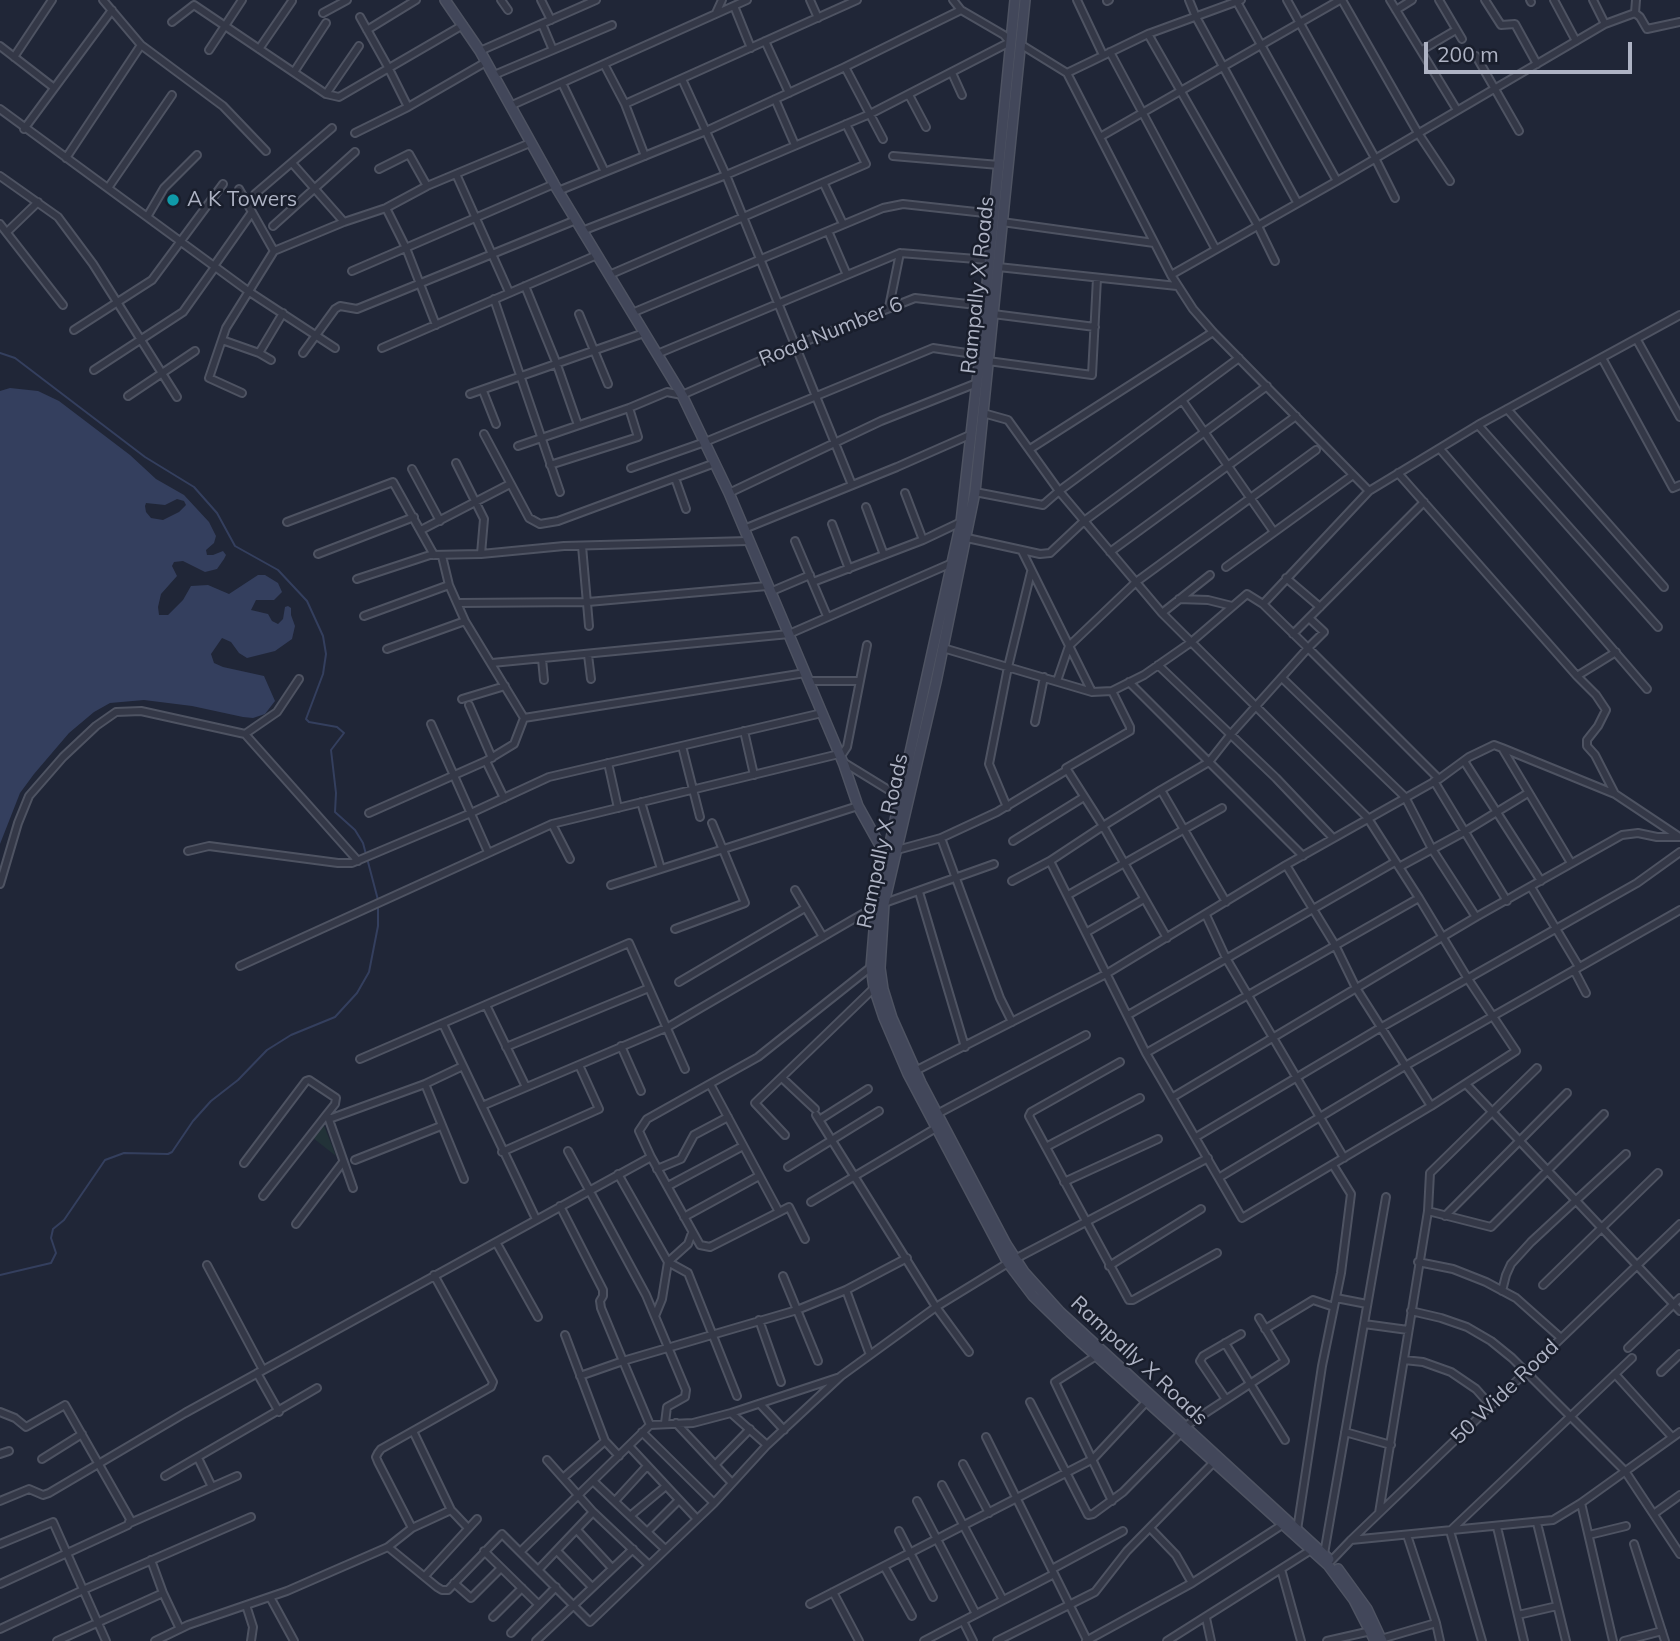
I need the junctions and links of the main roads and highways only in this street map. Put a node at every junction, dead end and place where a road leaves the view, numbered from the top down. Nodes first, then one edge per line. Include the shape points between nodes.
1 (445, 0) edge
2 (1015, 0) edge
3 (1025, 0) edge
4 (1014, 43) junction
5 (984, 358) junction
6 (893, 856) junction
7 (880, 905) junction
8 (1012, 1261) junction
9 (1183, 1430) junction
10 (1379, 1640) edge

1 - 6 main road via 480,51 556,188 682,395 729,493 858,806
2 - 4 main road, Rampally X Roads
3 - 4 main road, Rampally X Roads
4 - 5 main road via 989,260
4 - 5 main road, Rampally X Roads via 998,267
5 - 6 main road via 954,562 901,797
5 - 6 main road, Rampally X Roads via 983,413 967,538
6 - 7 main road
7 - 8 main road, Rampally X Roads via 880,968 892,1018
7 - 8 main road via 871,967 893,1041 936,1128
8 - 9 main road, Rampally X Roads
8 - 9 main road via 1033,1296 1146,1402
9 - 10 main road via 1213,1463 1328,1565
9 - 10 main road, Rampally X Roads via 1331,1561 1353,1588

